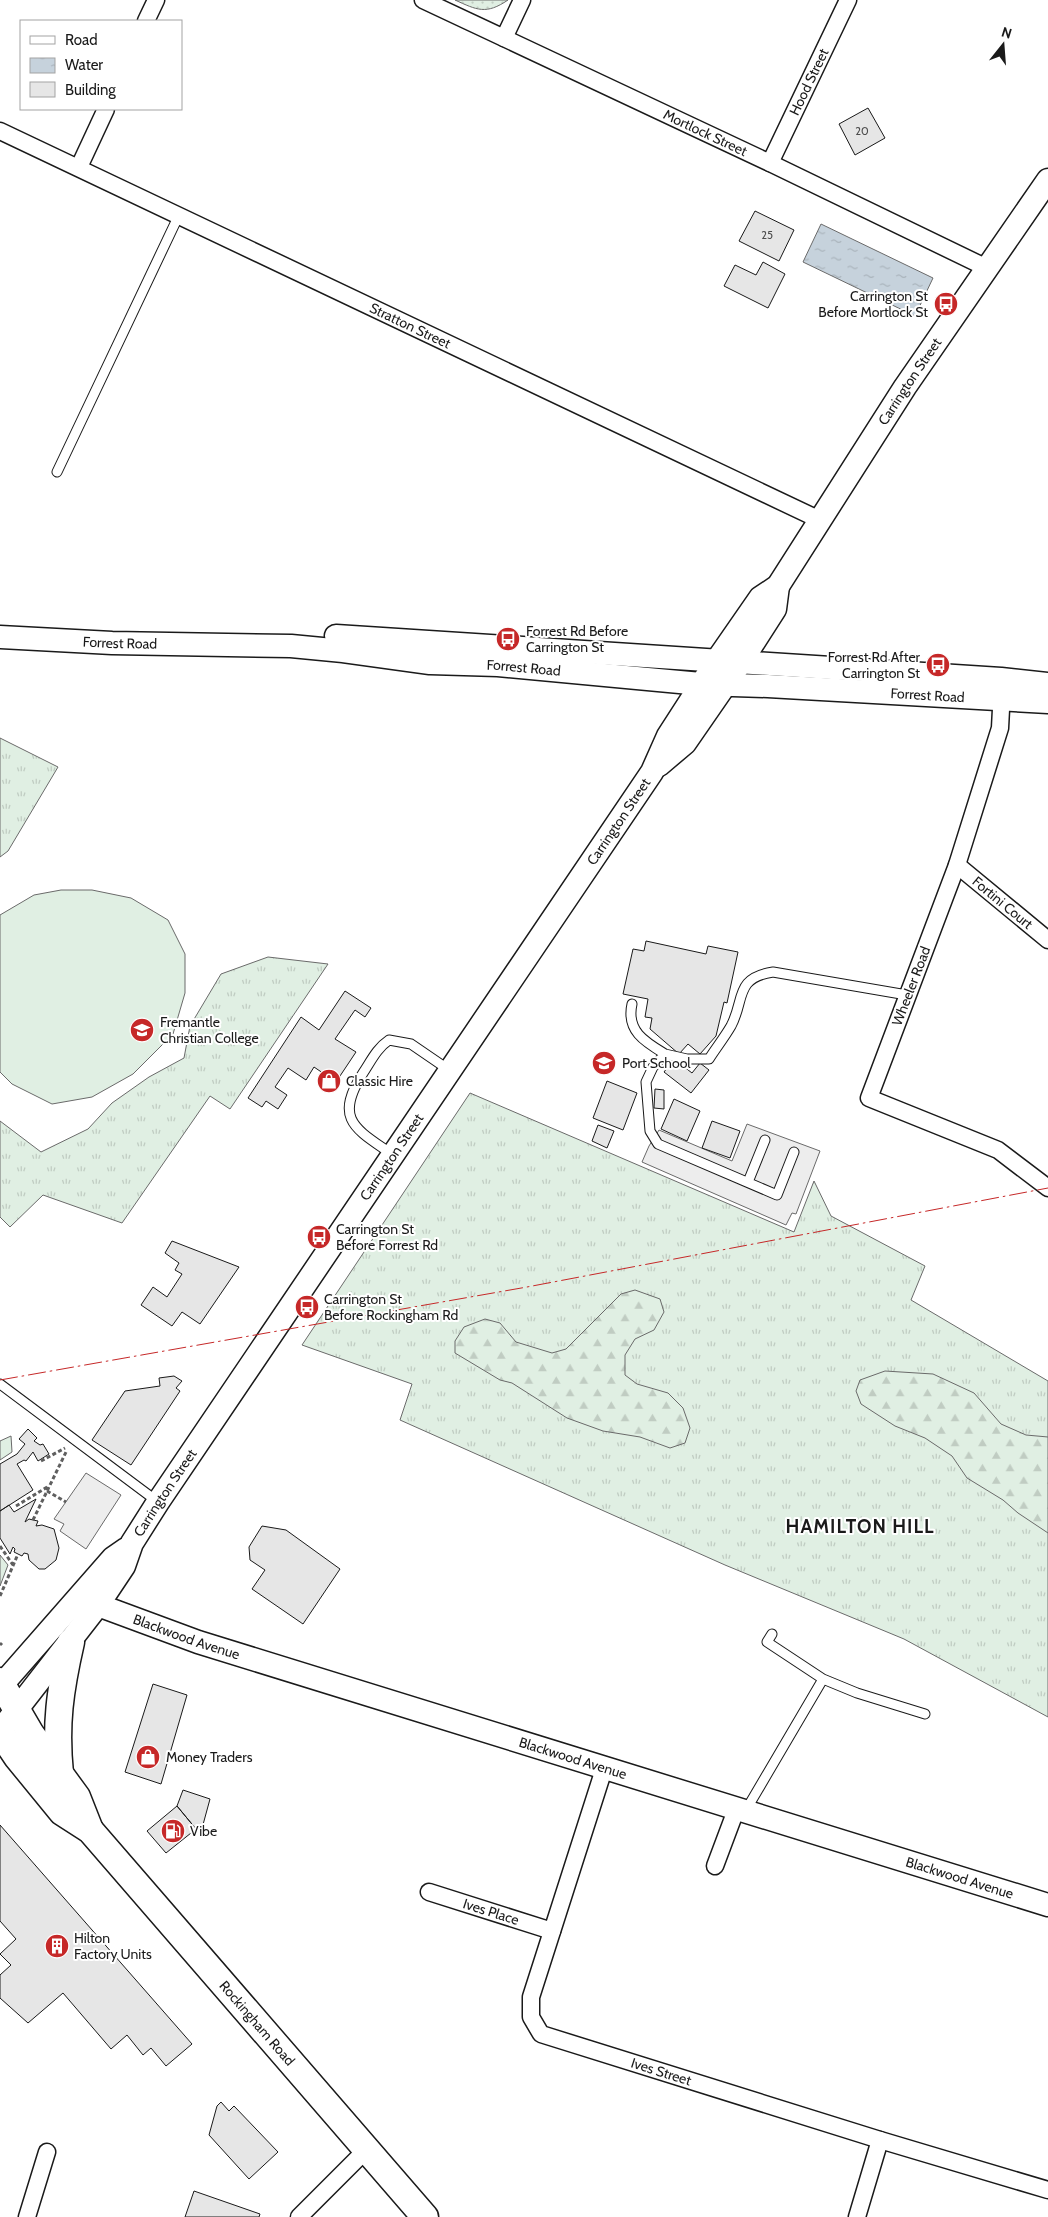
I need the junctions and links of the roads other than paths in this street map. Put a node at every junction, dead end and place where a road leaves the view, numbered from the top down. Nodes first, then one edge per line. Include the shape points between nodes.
1 (156, 0) edge
2 (423, 0) edge
3 (522, 0) edge
4 (848, 0) edge
5 (146, 20) edge
6 (504, 38) junction
7 (106, 110) edge
8 (0, 131) edge
9 (770, 163) junction
10 (79, 167) junction
11 (1048, 180) edge
12 (179, 215) junction
13 (987, 268) junction
14 (57, 472) dead end
15 (820, 520) junction
16 (778, 586) junction
17 (0, 625) edge
18 (0, 638) edge
19 (717, 660) junction
20 (741, 662) junction
21 (701, 684) junction
22 (1048, 684) edge
23 (724, 686) junction
24 (1002, 689) junction
25 (1048, 702) edge
26 (652, 772) junction
27 (957, 865) junction
28 (1048, 940) edge
29 (907, 995) junction
30 (632, 1004) dead end
31 (665, 1054) junction
32 (450, 1071) junction
33 (765, 1140) dead end
34 (794, 1152) dead end
35 (393, 1155) junction
36 (748, 1182) junction
37 (1048, 1188) edge
38 (0, 1384) edge
39 (158, 1502) junction
40 (132, 1543) junction
41 (98, 1605) junction
42 (772, 1634) dead end
43 (71, 1642) junction
44 (823, 1679) junction
45 (1, 1684) edge
46 (16, 1710) junction
47 (925, 1714) dead end
48 (0, 1732) edge
49 (604, 1770) junction
50 (60, 1774) junction
51 (740, 1811) junction
52 (90, 1830) junction
53 (715, 1866) dead end
54 (430, 1892) dead end
55 (1048, 1905) edge
56 (552, 1930) junction
57 (880, 2140) junction
58 (367, 2149) junction
59 (47, 2152) dead end
60 (1048, 2190) edge
61 (28, 2217) edge
62 (299, 2217) edge
63 (425, 2217) edge
64 (857, 2217) edge

1 - 5 street
2 - 6 street, Mortlock Street
3 - 6 street
4 - 9 street, Hood Street
6 - 9 street, Mortlock Street
7 - 10 street
8 - 10 street, Stratton Street
9 - 13 street, Mortlock Street
10 - 12 street, Stratton Street
11 - 13 main road, Carrington Street
12 - 14 lane
12 - 15 street, Stratton Street
13 - 15 main road, Carrington Street via 905,387
15 - 16 main road, Carrington Street
16 - 19 main road, Carrington Street via 760,598
16 - 20 main road, Carrington Street via 775,609
17 - 19 main road, Forrest Road via 70,630 235,630
18 - 21 main road, Forrest Road via 112,644 291,646 430,663 498,665
19 - 20 main road, Forrest Road
19 - 21 main road, Carrington Street
20 - 23 main road, Carrington Street
20 - 24 main road, Forrest Road
21 - 23 main road, Forrest Road
21 - 26 main road, Carrington Street via 668,736
22 - 24 main road, Forrest Road
23 - 24 main road, Forrest Road
23 - 26 main road, Carrington Street via 685,743
24 - 25 main road, Forrest Road
24 - 27 street, Wheeler Road via 1000,728
26 - 32 main road, Carrington Street
27 - 28 street, Fortini Court
27 - 29 street, Wheeler Road
29 - 31 lane via 772,972 758,974 749,980 731,1025 708,1059 687,1060
29 - 37 street, Wheeler Road via 868,1098 998,1150
30 - 31 lane via 630,1015 634,1027 645,1042
31 - 36 lane via 653,1067 646,1082 650,1131 658,1144
32 - 35 main road, Carrington Street
32 - 35 lane via 410,1044 389,1040 380,1046 351,1091 349,1116 357,1130
33 - 36 lane
34 - 36 lane via 777,1195
35 - 39 main road, Carrington Street
38 - 39 lane
39 - 40 main road, Carrington Street
40 - 41 main road, Carrington Street via 124,1566
40 - 45 main road, Carrington Street via 113,1558
41 - 43 main road, Carrington Street
41 - 49 main road, Blackwood Avenue via 198,1642
42 - 44 lane via 767,1642
43 - 46 main road, Carrington Street
43 - 50 main road via 57,1722
44 - 47 lane
44 - 51 lane
45 - 46 main road, Rockingham Road
46 - 48 main road, Carrington Street
46 - 50 main road, Rockingham Road
48 - 52 main road, Rockingham Road via 62,1812
49 - 51 main road, Blackwood Avenue
49 - 56 street, Ives Street
50 - 52 main road, Rockingham Road via 77,1797
51 - 53 street
51 - 55 main road, Blackwood Avenue
52 - 58 main road, Rockingham Road
54 - 56 street, Ives Place
56 - 57 street, Ives Street via 531,1998 531,2017 541,2034
57 - 60 street, Ives Street
57 - 64 street
58 - 62 street
58 - 63 main road, Rockingham Road
59 - 61 street

